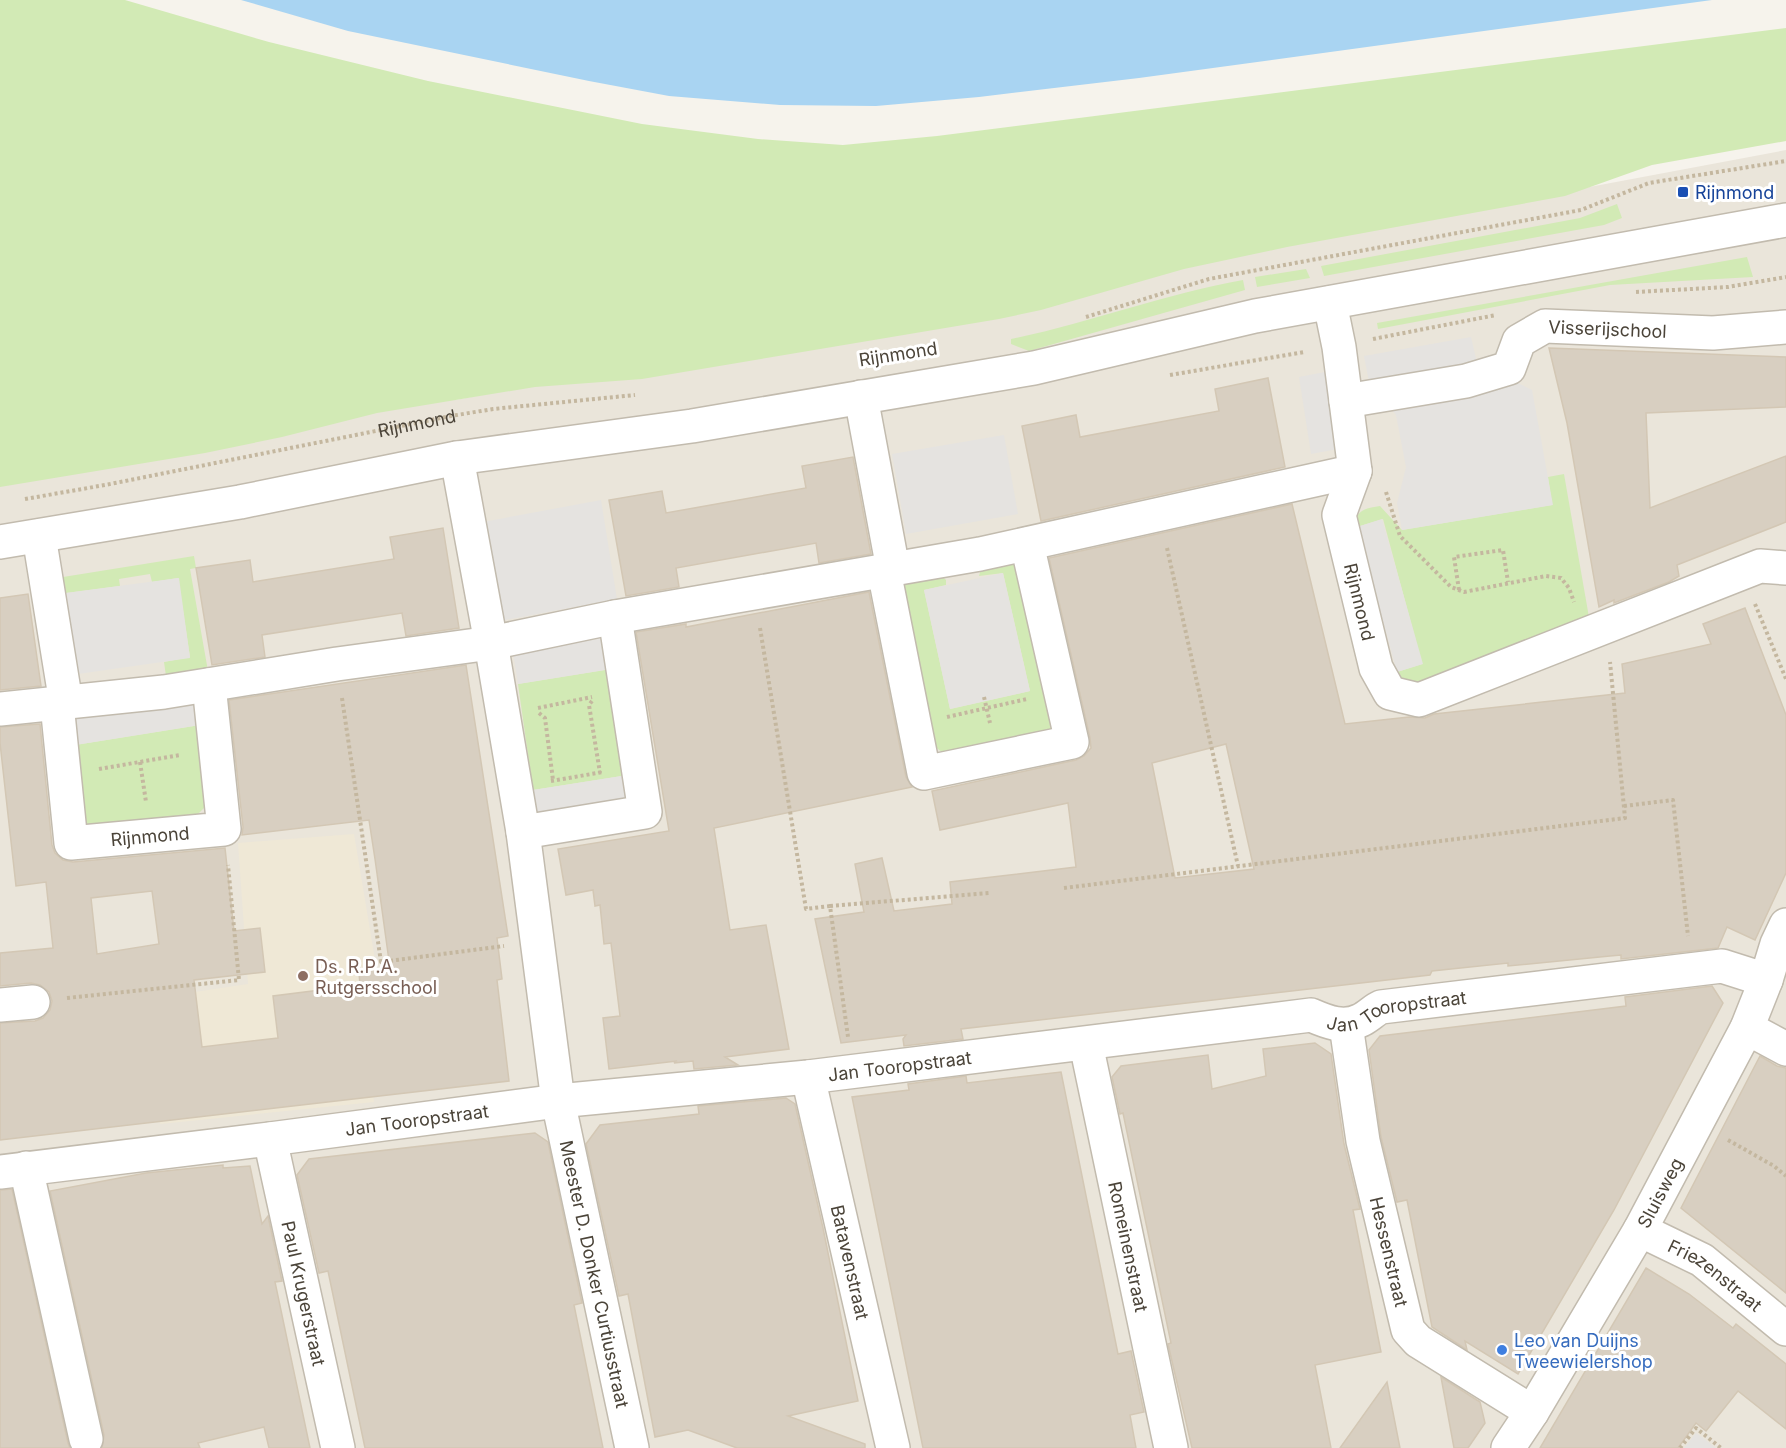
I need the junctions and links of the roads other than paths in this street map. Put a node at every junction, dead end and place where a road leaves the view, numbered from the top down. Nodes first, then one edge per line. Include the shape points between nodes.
1 (1786, 220) edge
2 (1330, 303) junction
3 (1786, 327) edge
4 (861, 397) junction
5 (1346, 401) junction
6 (457, 458) junction
7 (1355, 471) junction
8 (39, 536) junction
9 (0, 542) edge
10 (1027, 544) junction
11 (1786, 568) edge
12 (888, 570) junction
13 (615, 617) junction
14 (491, 643) junction
15 (209, 685) junction
16 (61, 703) junction
17 (0, 709) edge
18 (523, 832) junction
19 (1786, 926) edge
20 (1766, 980) junction
21 (33, 1002) road end
22 (0, 1005) edge
23 (1346, 1024) junction
24 (1747, 1028) junction
25 (1086, 1044) junction
26 (1786, 1049) edge
27 (808, 1077) junction
28 (558, 1101) junction
29 (270, 1139) junction
30 (13, 1170) edge
31 (1640, 1230) junction
32 (1784, 1324) edge
33 (1532, 1412) junction
34 (86, 1439) dead end
35 (338, 1448) edge
36 (632, 1448) edge
37 (893, 1448) edge
38 (1171, 1448) edge
39 (1508, 1448) edge

1 - 2 street, Rijnmond
2 - 4 street, Rijnmond via 1255,316 1034,368
2 - 5 street
3 - 5 street, Visserijschool via 1713,333 1545,326 1520,341 1509,368 1466,381
4 - 6 street, Rijnmond via 692,426
4 - 12 street, Rijnmond
5 - 7 street
6 - 8 street, Rijnmond via 240,502
6 - 14 street
7 - 10 street
7 - 11 street, Rijnmond via 1339,515 1376,668 1390,693 1419,700 1760,566
8 - 9 street, Rijnmond
8 - 16 street, Rijnmond
10 - 12 street
10 - 12 street, Rijnmond via 1072,742 924,773
12 - 13 street
13 - 14 street
13 - 18 street via 645,812
14 - 15 street
14 - 18 street
15 - 16 street
15 - 16 street, Rijnmond via 224,829 71,843
16 - 17 street
18 - 28 street
19 - 20 street, Sluisweg
20 - 23 street, Jan Tooropstraat via 1722,966 1382,1007 1362,1020
20 - 24 street, Sluisweg
21 - 22 street
23 - 25 street, Jan Tooropstraat via 1311,1015
23 - 33 street, Hessenstraat via 1363,1141 1408,1330 1418,1341
24 - 26 street
24 - 31 street, Sluisweg
25 - 27 street, Jan Tooropstraat
25 - 38 street, Romeinenstraat
27 - 28 street, Jan Tooropstraat
27 - 37 street, Batavenstraat
28 - 29 street, Jan Tooropstraat
28 - 36 street, Meester D. Donker Curtiusstraat
29 - 30 street, Jan Tooropstraat
29 - 35 street, Paul Krugerstraat
30 - 34 street, Jan Tooropstraat
31 - 32 street, Friezenstraat via 1702,1260
31 - 33 street, Sluisweg
33 - 39 street, Sluisweg

